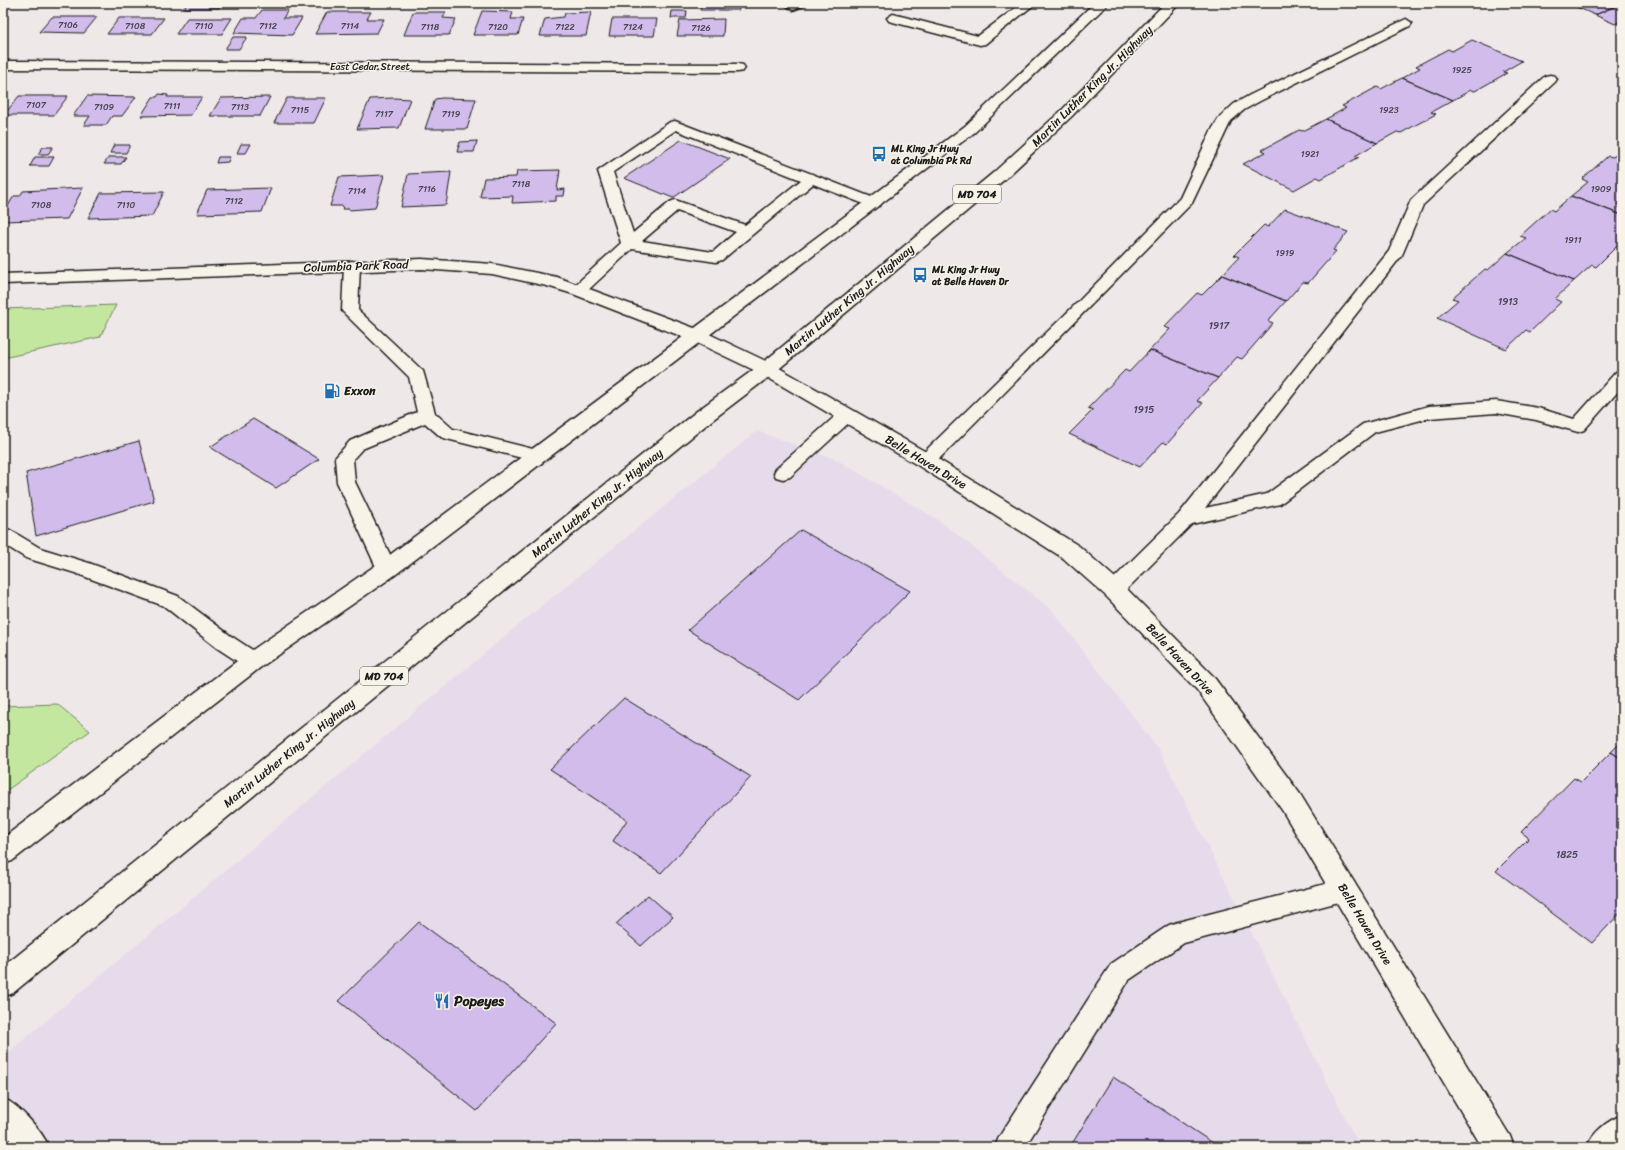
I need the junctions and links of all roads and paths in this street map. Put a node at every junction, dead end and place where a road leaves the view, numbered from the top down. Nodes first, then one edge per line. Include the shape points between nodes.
1 (1030, 3) edge
2 (1102, 3) edge
3 (1173, 3) edge
4 (893, 18) dead end
5 (1406, 23) dead end
6 (3, 65) edge
7 (738, 68) dead end
8 (1550, 79) dead end
9 (811, 179) junction
10 (874, 203) junction
11 (747, 231) junction
12 (629, 244) junction
13 (352, 266) junction
14 (3, 279) edge
15 (579, 290) junction
16 (698, 336) junction
17 (767, 369) junction
18 (1622, 376) edge
19 (847, 414) junction
20 (427, 415) junction
21 (538, 456) junction
22 (926, 460) junction
23 (783, 473) dead end
24 (1186, 519) junction
25 (3, 535) edge
26 (387, 569) junction
27 (1114, 590) junction
28 (253, 661) junction
29 (3, 853) edge
30 (1345, 890) junction
31 (3, 984) edge
32 (3, 1112) edge
33 (1622, 1129) edge
34 (35, 1147) edge
35 (1009, 1147) edge
36 (1499, 1147) edge
37 (1600, 1147) edge

1 - 4 lane via 980,41
2 - 10 main road via 970,129
3 - 17 main road, Martin Luther King Jr. Highway / MD 704 via 1067,113 1025,152
5 - 22 lane via 1239,107 1226,118 1187,200
6 - 7 main road, East Cedar Street
8 - 24 lane via 1416,203 1396,252
9 - 10 lane
9 - 11 lane
9 - 12 lane via 675,125 605,171
10 - 16 main road
11 - 12 lane via 716,257
11 - 12 lane via 675,205
12 - 15 lane
13 - 14 main road, Columbia Park Road
13 - 15 main road, Columbia Park Road via 422,264 467,267 518,273
13 - 20 lane via 350,311 417,375
15 - 16 main road, Columbia Park Road
16 - 17 main road, Belle Haven Drive
16 - 21 main road
17 - 19 main road, Belle Haven Drive
17 - 31 main road, Martin Luther King Jr. Highway / MD 704 via 704,416
18 - 24 lane via 1578,426 1538,414 1496,407 1429,412 1369,428 1273,499
19 - 22 main road, Belle Haven Drive
19 - 23 lane
20 - 21 lane via 447,434
20 - 26 lane via 356,445 344,458 346,482
21 - 26 main road
22 - 27 main road, Belle Haven Drive via 1070,552
24 - 27 lane
25 - 28 lane via 33,553 171,601
26 - 28 main road
27 - 30 main road, Belle Haven Drive via 1204,683 1291,802
28 - 29 main road
30 - 35 lane via 1178,933 1120,972
30 - 36 main road, Belle Haven Drive
32 - 34 lane
33 - 37 lane

